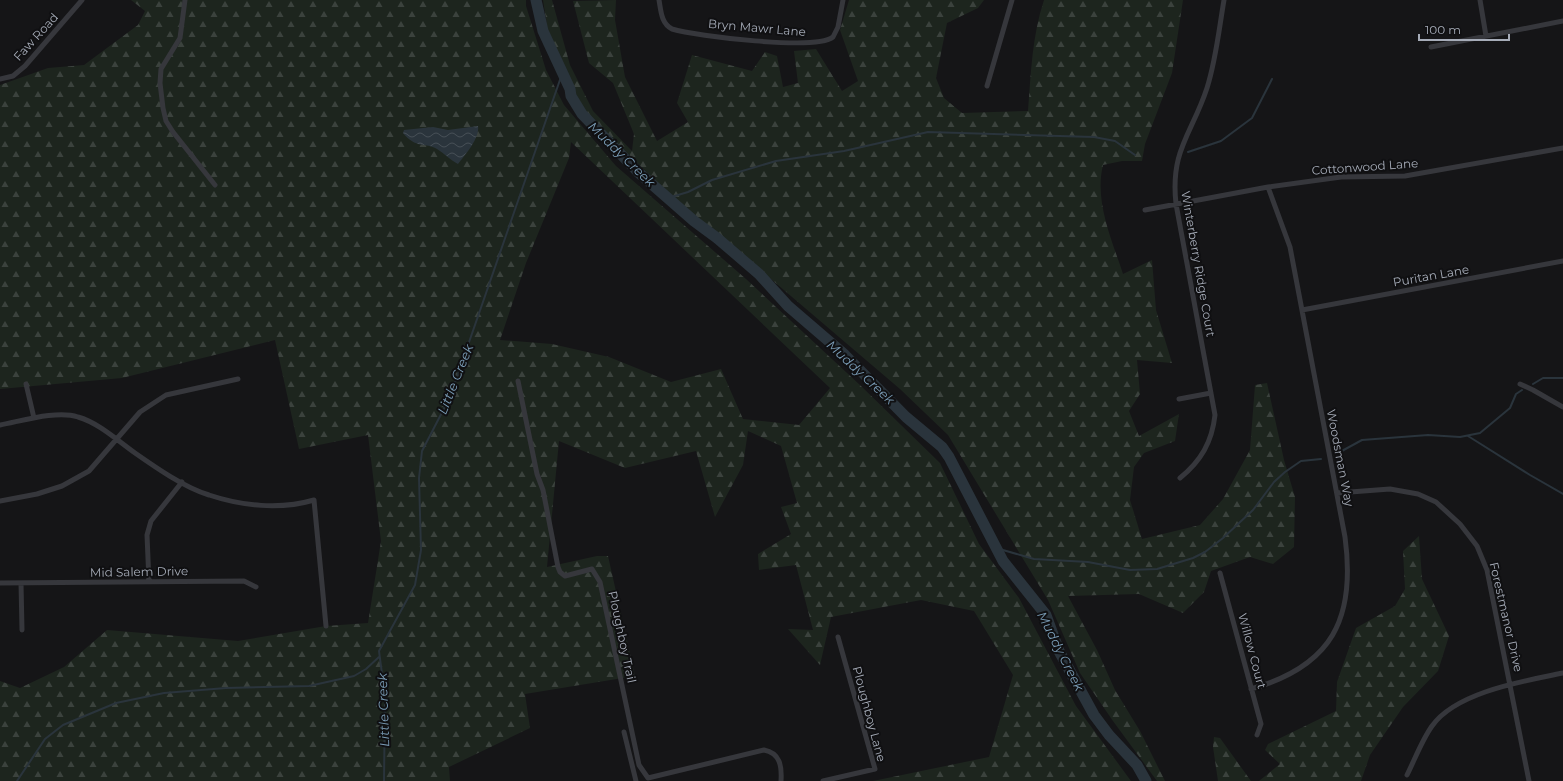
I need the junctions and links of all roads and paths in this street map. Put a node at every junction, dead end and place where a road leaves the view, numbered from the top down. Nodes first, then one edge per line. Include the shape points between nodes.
1 (82, 0) edge
2 (185, 0) edge
3 (659, 0) edge
4 (843, 0) edge
5 (1012, 0) edge
6 (1224, 0) edge
7 (1480, 0) edge
8 (1563, 22) edge
9 (1486, 36) junction
10 (1431, 47) dead end
11 (0, 79) edge
12 (987, 86) dead end
13 (1563, 148) edge
14 (215, 185) dead end
15 (1268, 187) junction
16 (1176, 204) junction
17 (1145, 210) dead end
18 (1563, 261) edge
19 (1302, 310) junction
20 (238, 379) dead end
21 (518, 381) dead end
22 (26, 384) dead end
23 (1520, 384) dead end
24 (1211, 392) junction
25 (1179, 399) dead end
26 (1563, 407) edge
27 (34, 418) junction
28 (0, 425) edge
29 (116, 440) junction
30 (1180, 478) dead end
31 (182, 482) junction
32 (1337, 493) junction
33 (0, 501) edge
34 (1220, 573) dead end
35 (149, 582) junction
36 (0, 583) edge
37 (21, 583) junction
38 (256, 587) dead end
39 (326, 626) dead end
40 (22, 630) dead end
41 (838, 637) dead end
42 (1563, 673) edge
43 (1511, 684) junction
44 (1251, 688) junction
45 (624, 732) dead end
46 (1257, 735) dead end
47 (1407, 775) dead end
48 (636, 781) edge
49 (781, 781) edge
50 (823, 781) edge
51 (1529, 781) edge

1 - 11 street, Faw Road via 25,66 12,76
2 - 14 street via 180,38 160,74 163,108 166,121 173,132
3 - 4 street, Bryn Mawr Lane via 663,20 672,29 801,43 822,42 833,37 838,27
5 - 12 street
6 - 16 street, Winterberry Ridge Court via 1209,83 1182,144 1176,165
7 - 9 street
8 - 9 street
9 - 10 street
13 - 15 street, Cottonwood Lane via 1404,176 1342,177
15 - 16 street, Cottonwood Lane
15 - 19 street, Woodsman Way via 1287,237
16 - 17 street, Cottonwood Lane
16 - 24 street, Winterberry Ridge Court
18 - 19 street, Puritan Lane
19 - 32 street, Woodsman Way
20 - 29 street via 166,395 140,412
21 - 49 street, Ploughboy Trail via 558,567 565,576 592,569 600,582 631,731 642,771 648,778 764,750 779,758
22 - 27 street
23 - 26 street
24 - 25 street
24 - 30 street, Winterberry Ridge Court via 1215,415 1212,436 1202,456
27 - 28 street
27 - 29 street via 58,415 78,417
29 - 31 street via 162,472
29 - 33 street via 89,471 62,486
31 - 35 street via 151,521 147,535
31 - 39 street via 208,495 256,506 295,506 314,500
32 - 43 street, Forestmanor Drive via 1390,489 1418,494 1436,502 1460,524 1477,546 1487,570
32 - 44 street, Woodsman Way via 1348,569 1346,597 1338,624 1325,646 1305,665 1287,676
34 - 44 street, Willow Court
35 - 37 street, Mid Salem Drive
35 - 38 street, Mid Salem Drive via 244,581
36 - 37 street, Mid Salem Drive
37 - 40 street
41 - 50 street, Ploughboy Lane via 875,769
42 - 43 street
43 - 47 street via 1461,702 1444,713 1432,726
43 - 51 street, Forestmanor Drive
44 - 46 street, Willow Court via 1261,724
45 - 48 street

